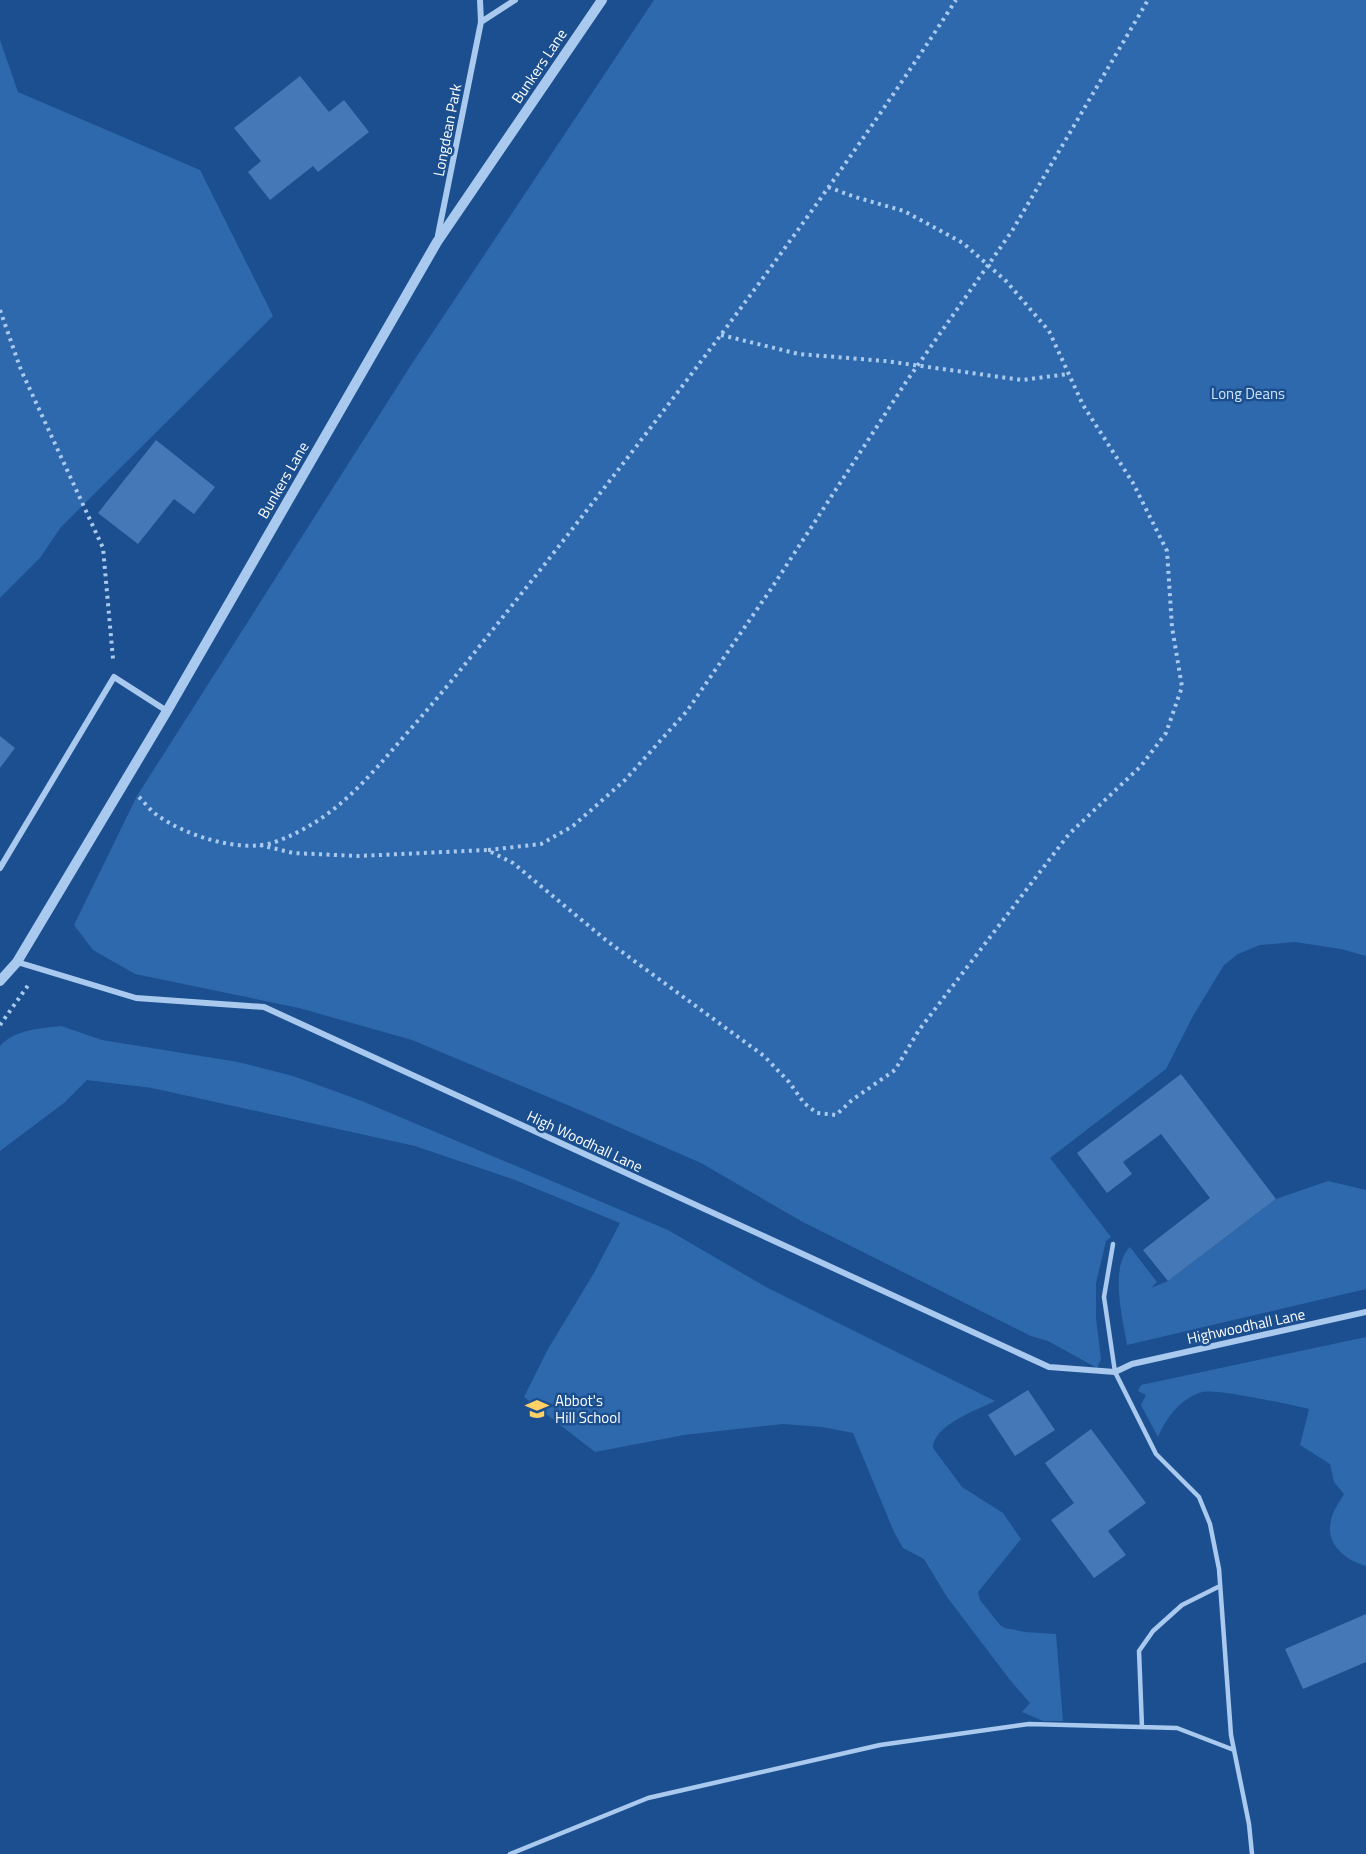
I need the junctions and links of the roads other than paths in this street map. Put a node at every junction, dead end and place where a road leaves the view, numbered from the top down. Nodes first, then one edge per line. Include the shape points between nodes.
1 (480, 0) edge
2 (514, 0) edge
3 (602, 0) edge
4 (481, 22) junction
5 (437, 242) junction
6 (167, 711) junction
7 (0, 868) edge
8 (17, 962) junction
9 (0, 981) edge
10 (1113, 1244) dead end
11 (1366, 1312) edge
12 (1132, 1364) joint
13 (1115, 1371) junction
14 (1221, 1586) junction
15 (1142, 1727) junction
16 (1234, 1750) junction
17 (510, 1854) edge
18 (1252, 1854) edge

1 - 4 street, Longdean Park
2 - 4 street
3 - 5 street, Bunkers Lane
4 - 5 street, Longdean Park
5 - 6 street, Bunkers Lane
6 - 7 street via 114,677
6 - 8 street, Bunkers Lane
8 - 9 street, Bunkers Lane
8 - 13 street, High Woodhall Lane via 136,998 264,1007 1049,1367
10 - 13 lane via 1104,1297
11 - 12 street, Highwoodhall Lane
12 - 13 street, High Woodhall Lane
13 - 14 lane via 1156,1454 1199,1497 1210,1524
14 - 15 lane via 1182,1605 1153,1631 1139,1651
14 - 16 lane
15 - 16 lane via 1177,1728
15 - 17 lane via 1029,1724 880,1745 648,1798
16 - 18 lane

